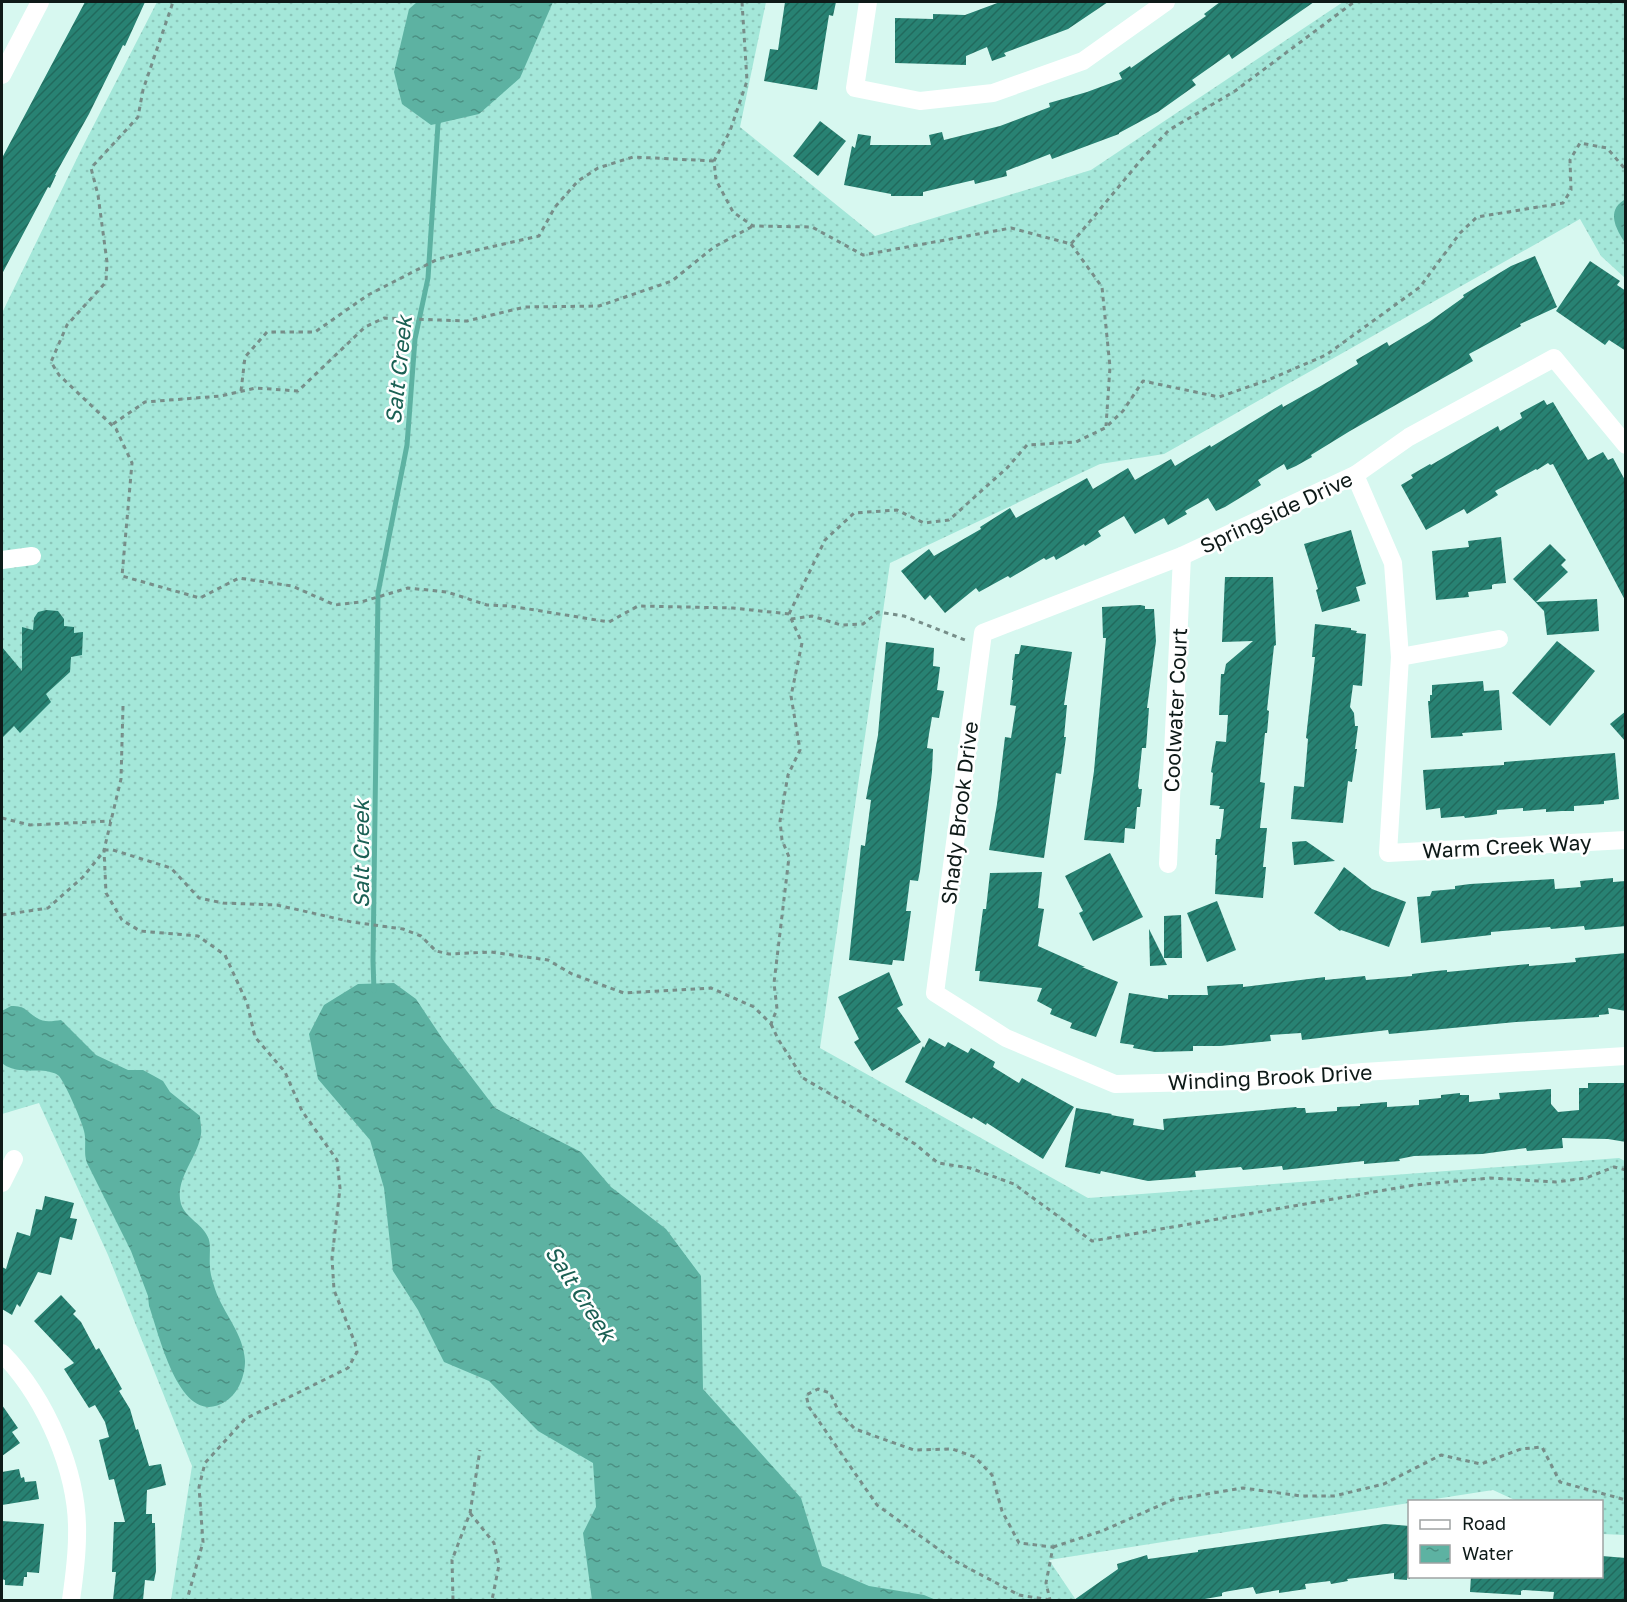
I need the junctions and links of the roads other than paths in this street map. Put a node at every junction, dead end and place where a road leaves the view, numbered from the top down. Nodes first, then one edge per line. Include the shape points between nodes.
1 (40, 2) edge
2 (868, 2) edge
3 (1166, 2) edge
4 (2, 75) edge
5 (1626, 445) edge
6 (1355, 475) junction
7 (33, 556) dead end
8 (1182, 556) junction
9 (2, 560) edge
10 (982, 639) joint
11 (1499, 639) dead end
12 (1400, 657) junction
13 (1626, 840) edge
14 (1168, 864) dead end
15 (935, 993) joint
16 (1626, 1056) edge
17 (14, 1159) dead end
18 (2, 1183) edge
19 (2, 1353) edge
20 (71, 1600) edge

1 - 4 street
2 - 3 street via 855,88 920,101 993,93 1083,61
5 - 6 street, Springside Drive via 1554,358 1409,437
6 - 8 street, Springside Drive
6 - 12 street via 1393,563
7 - 9 street
8 - 10 street, Springside Drive
8 - 14 street, Coolwater Court
10 - 15 street, Shady Brook Drive
11 - 12 street
12 - 13 street, Warm Creek Way via 1388,853
15 - 16 street, Winding Brook Drive via 1006,1038 1115,1084 1286,1080
17 - 18 street
19 - 20 street via 26,1380 45,1411 73,1490 77,1534

